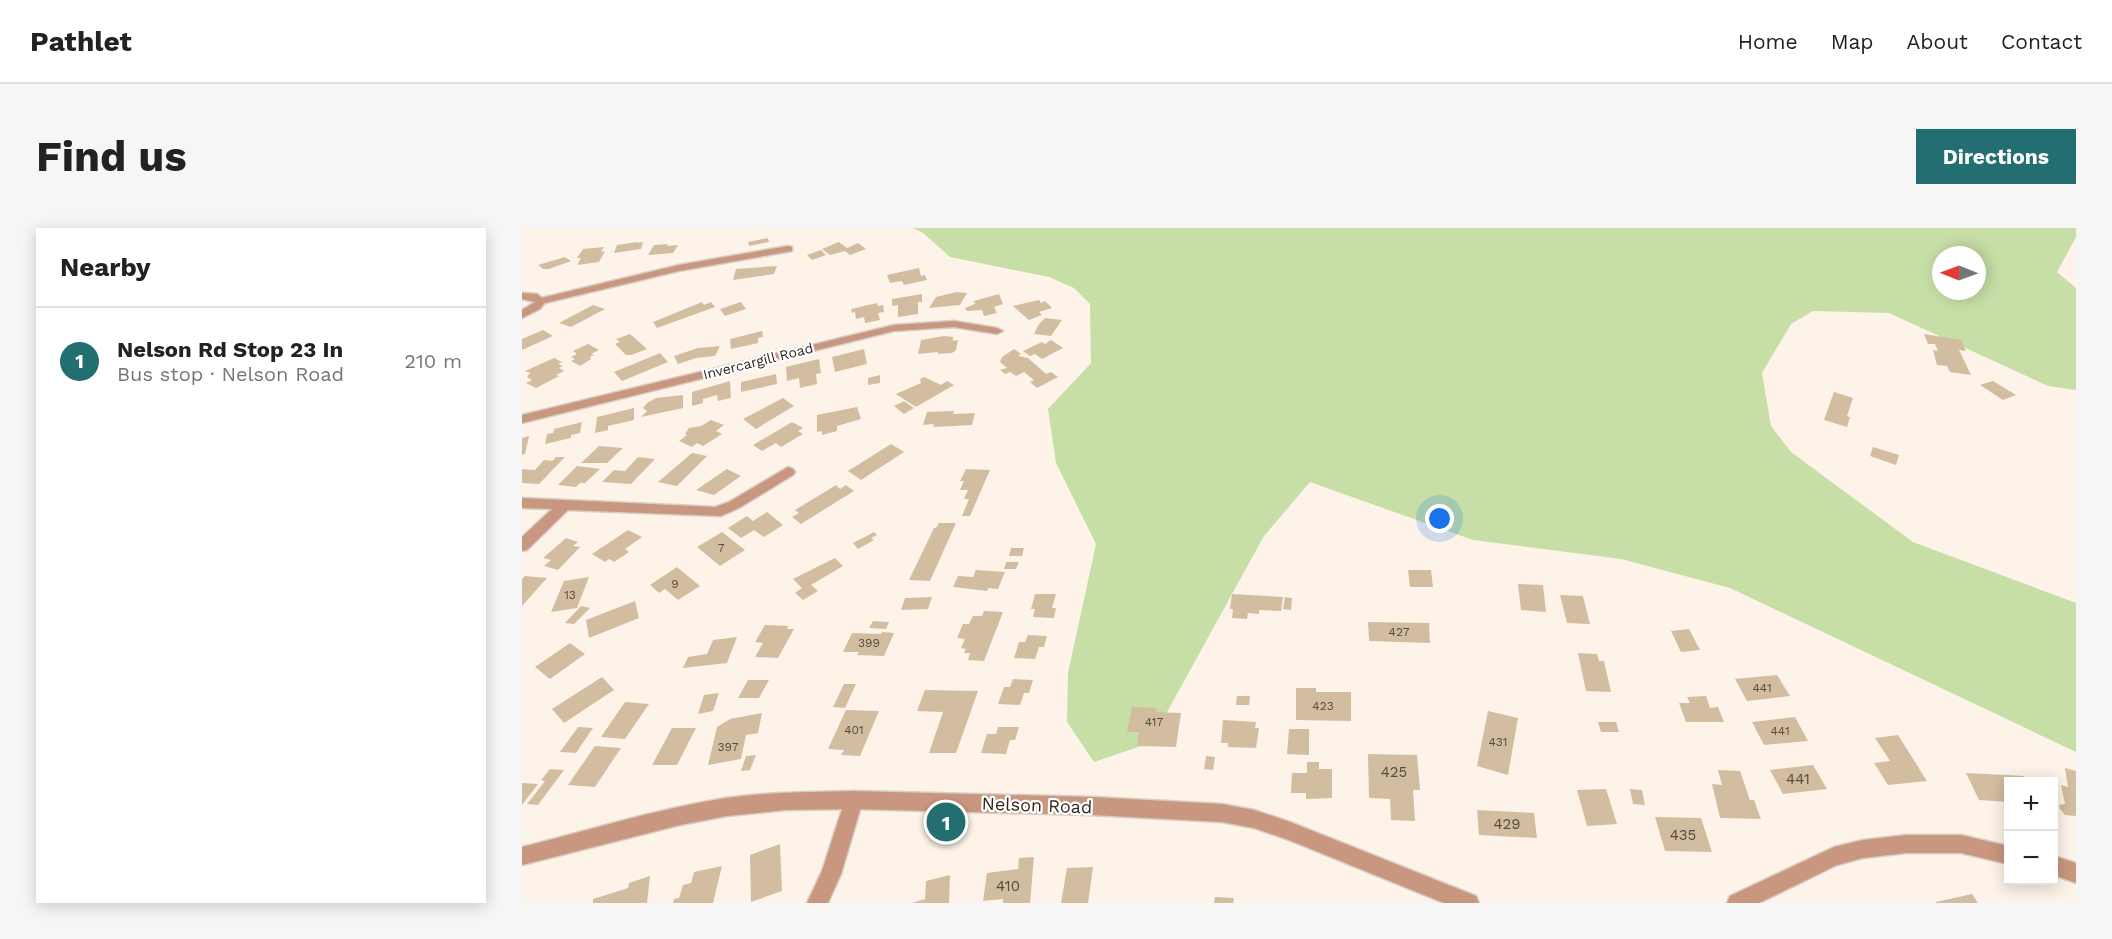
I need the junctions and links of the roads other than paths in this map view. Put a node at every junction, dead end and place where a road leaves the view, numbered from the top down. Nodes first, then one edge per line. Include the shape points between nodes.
1 (788, 249) dead end
2 (522, 296) edge
3 (541, 301) junction
4 (522, 315) edge
5 (997, 331) dead end
6 (522, 419) edge
7 (788, 472) dead end
8 (522, 503) edge
9 (564, 506) junction
10 (522, 546) edge
11 (854, 800) junction
12 (2004, 854) edge
13 (522, 856) edge
14 (2058, 867) edge
15 (2076, 873) edge
16 (818, 903) edge
17 (1469, 903) edge
18 (1737, 903) edge

1 - 3 street via 679,268
2 - 3 street
3 - 4 street
5 - 6 street, Invercargill Road via 945,324 894,328
7 - 9 street via 716,512
8 - 9 street
9 - 10 street
11 - 13 street, Nelson Road via 727,807
11 - 16 street
11 - 17 street, Nelson Road via 1222,813 1290,831
12 - 18 street via 1961,844 1863,849 1834,856
14 - 15 street

